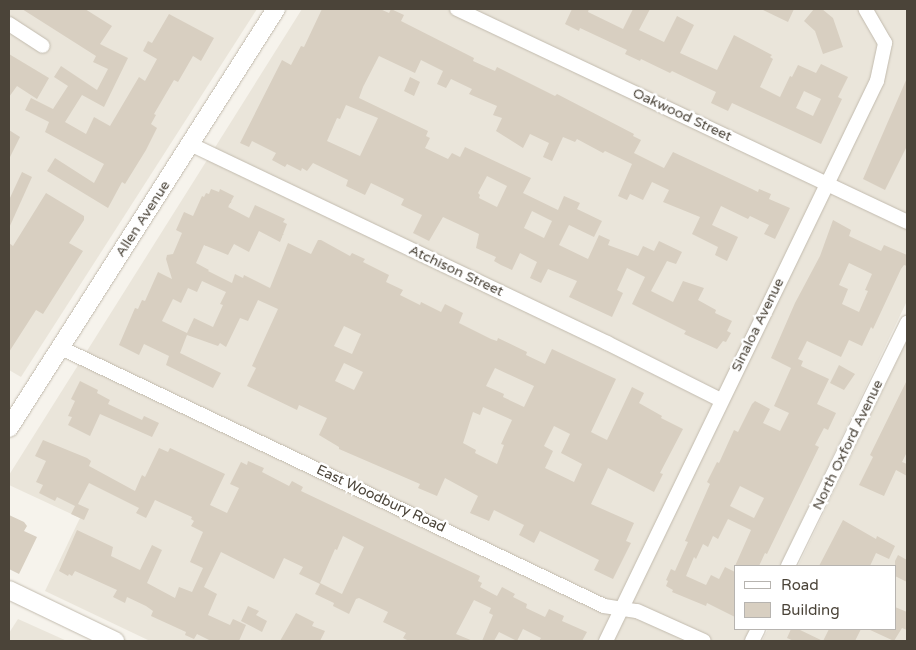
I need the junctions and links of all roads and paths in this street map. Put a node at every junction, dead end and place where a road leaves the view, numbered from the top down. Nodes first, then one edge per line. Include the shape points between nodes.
1 (276, 9) edge
2 (457, 9) edge
3 (865, 9) edge
4 (9, 24) edge
5 (44, 46) dead end
6 (190, 144) junction
7 (827, 184) junction
8 (907, 222) edge
9 (907, 323) edge
10 (61, 348) junction
11 (721, 400) junction
12 (9, 428) edge
13 (788, 565) edge
14 (9, 590) edge
15 (621, 608) junction
16 (115, 641) edge
17 (606, 641) edge
18 (704, 641) edge

1 - 6 street, Allen Avenue
2 - 7 street, Oakwood Street
3 - 7 street, Sinaloa Avenue via 885,43 877,81
4 - 5 street
6 - 10 street, Allen Avenue
6 - 11 street, Atchison Street
7 - 8 street, Oakwood Street
7 - 11 street, Sinaloa Avenue
9 - 13 street, North Oxford Avenue
10 - 12 street, Allen Avenue
10 - 15 street, East Woodbury Road via 604,606
11 - 15 street, Sinaloa Avenue
14 - 16 street
15 - 17 street, Sinaloa Avenue
15 - 18 street, East Woodbury Road via 637,611

